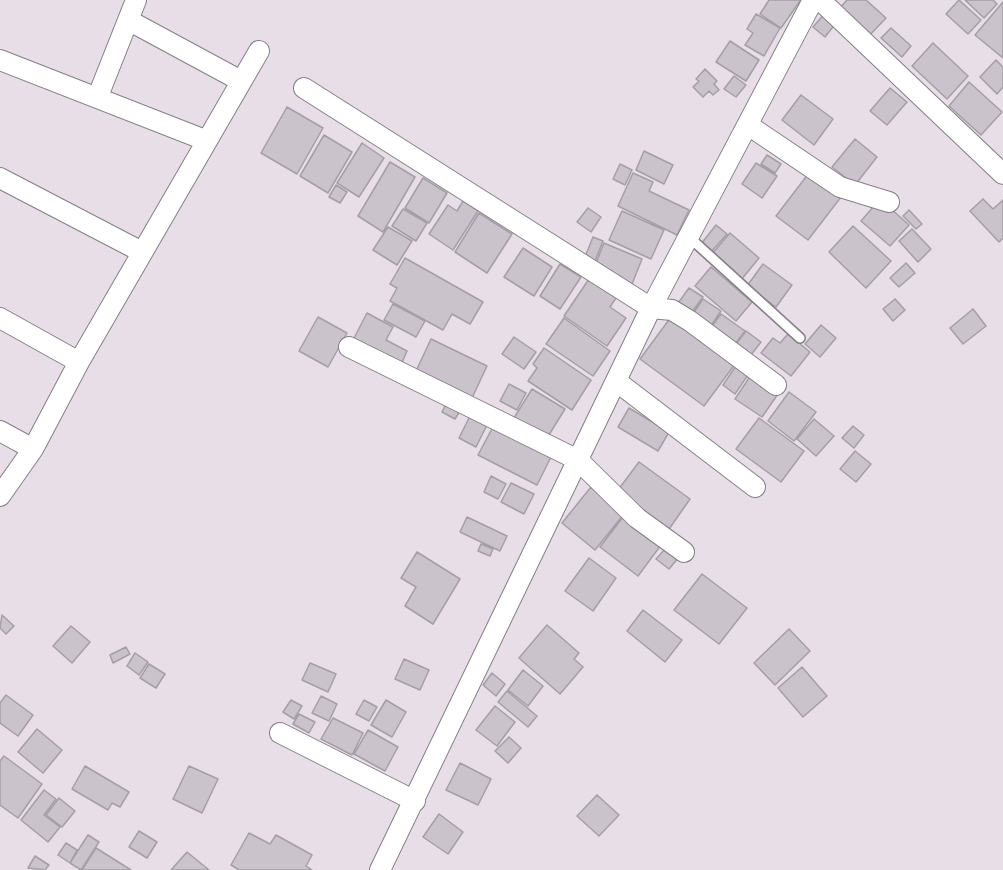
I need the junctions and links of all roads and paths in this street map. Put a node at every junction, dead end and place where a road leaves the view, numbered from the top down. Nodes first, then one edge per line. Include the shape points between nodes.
1 (136, 0) edge
2 (813, 0) edge
3 (820, 0) edge
4 (128, 20) junction
5 (259, 51) dead end
6 (0, 60) edge
7 (241, 81) junction
8 (304, 88) dead end
9 (98, 96) junction
10 (748, 124) junction
11 (205, 140) junction
12 (1003, 174) edge
13 (0, 178) edge
14 (889, 202) dead end
15 (689, 237) junction
16 (142, 252) junction
17 (651, 308) junction
18 (0, 318) edge
19 (800, 338) dead end
20 (349, 347) dead end
21 (79, 362) junction
22 (616, 381) junction
23 (776, 385) dead end
24 (0, 431) edge
25 (33, 449) junction
26 (578, 460) junction
27 (755, 487) dead end
28 (0, 496) edge
29 (684, 552) dead end
30 (280, 733) dead end
31 (415, 801) junction
32 (380, 870) edge

1 - 4 street
2 - 10 street
3 - 12 street
4 - 7 street
4 - 9 street
5 - 7 street
6 - 9 street
7 - 11 street
8 - 17 street
9 - 11 street
10 - 14 street via 840,187
10 - 15 street
11 - 16 street
13 - 16 street
15 - 17 street
15 - 19 lane
16 - 21 street
17 - 22 street
17 - 23 street via 672,310
18 - 21 street
20 - 26 street
21 - 25 street
22 - 26 street
22 - 27 street
24 - 25 street
25 - 28 street
26 - 29 street via 637,518
26 - 31 street
30 - 31 street
31 - 32 street

